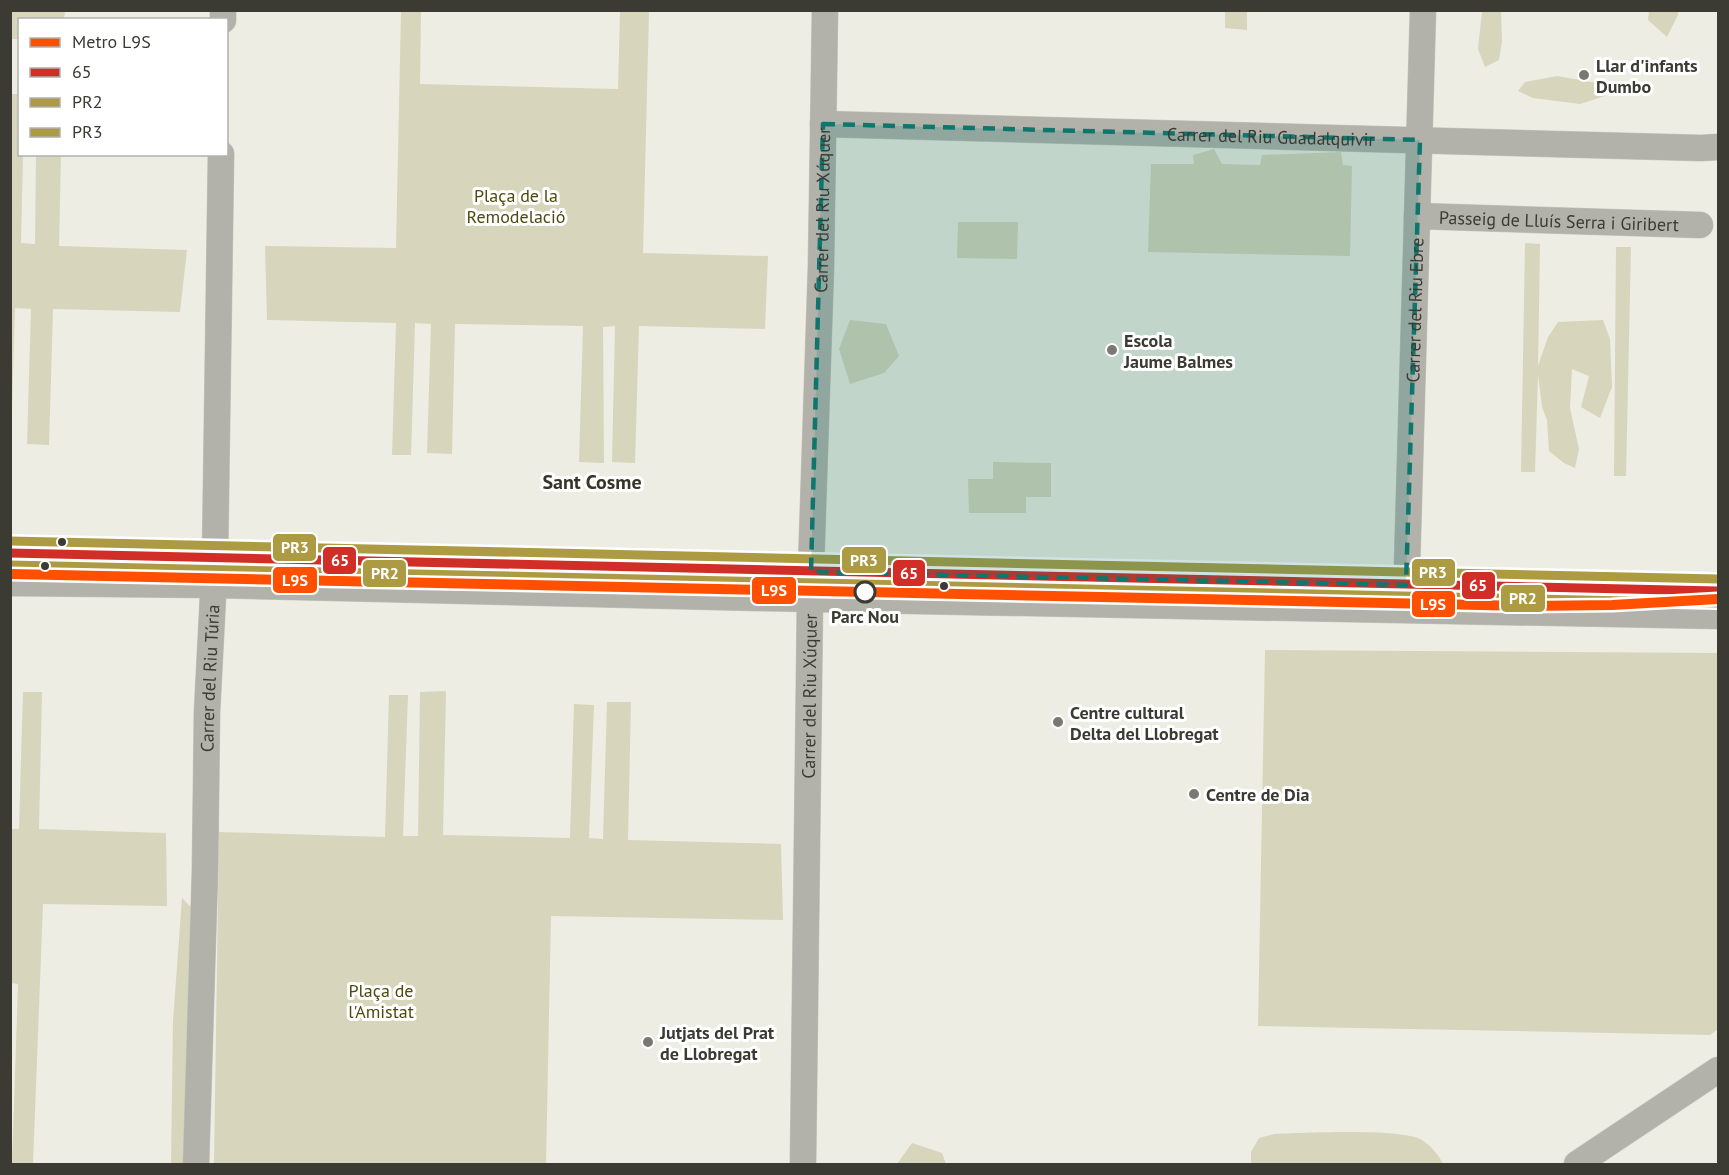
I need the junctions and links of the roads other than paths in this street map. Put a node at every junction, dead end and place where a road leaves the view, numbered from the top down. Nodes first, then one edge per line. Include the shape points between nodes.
1 (825, 10) edge
2 (1423, 10) edge
3 (823, 124) junction
4 (1420, 140) junction
5 (1719, 147) edge
6 (221, 156) edge
7 (1417, 216) junction
8 (1700, 225) dead end
9 (10, 553) edge
10 (215, 557) junction
11 (811, 572) junction
12 (10, 583) edge
13 (214, 585) junction
14 (1719, 591) edge
15 (1406, 597) junction
16 (810, 599) junction
17 (1719, 616) edge
18 (1719, 1070) edge
19 (196, 1164) edge
20 (803, 1164) edge
21 (1577, 1164) edge

1 - 3 street, Carrer del Riu Xúquer
2 - 4 street, Carrer del Riu Ebre
3 - 4 street, Carrer del Riu Guadalquivir
3 - 11 street, Carrer del Riu Xúquer
4 - 5 street, Carrer del Riu Guadalquivir
4 - 7 street, Carrer del Riu Ebre
6 - 10 street, Carrer del Riu Túria
7 - 8 street, Passeig de Lluís Serra i Giribert
7 - 15 street, Carrer del Riu Ebre
9 - 10 street
10 - 11 street
10 - 13 street, Carrer del Riu Túria
11 - 15 street
11 - 16 street, Carrer del Riu Xúquer
12 - 13 street
13 - 16 street
13 - 19 street, Carrer del Riu Túria via 207,712
14 - 15 street
15 - 16 street
15 - 17 street
16 - 20 street, Carrer del Riu Xúquer
18 - 21 street

